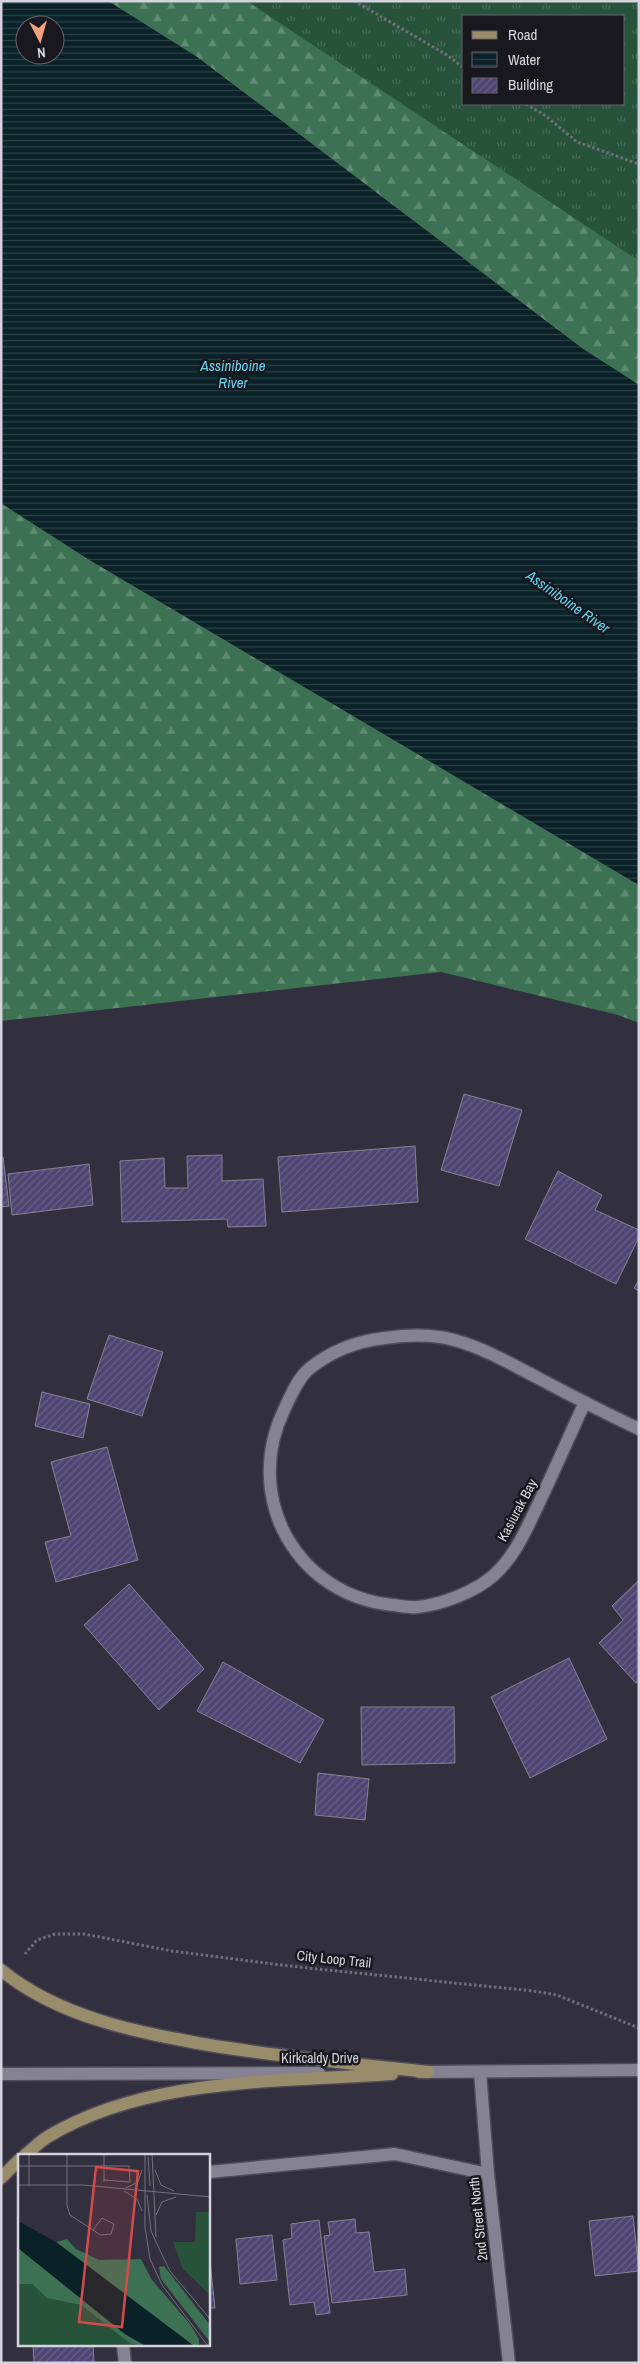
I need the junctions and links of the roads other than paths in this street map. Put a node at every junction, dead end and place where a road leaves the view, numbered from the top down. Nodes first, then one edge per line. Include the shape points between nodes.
1 (585, 1402) junction
2 (639, 1430) edge
3 (1, 1970) edge
4 (639, 2070) edge
5 (428, 2072) junction
6 (480, 2072) junction
7 (1, 2074) edge
8 (26, 2154) edge
9 (18, 2161) edge
10 (210, 2172) edge
11 (488, 2174) junction
12 (1, 2178) edge
13 (124, 2346) edge
14 (125, 2363) edge
15 (509, 2363) edge

1 - 1 street, Kasiurak Bay via 520,1543 494,1575 460,1596 417,1607 374,1603 344,1593 313,1571 284,1533 270,1486 269,1458 276,1426 307,1370 335,1352 371,1340 407,1335 452,1340 490,1353
1 - 2 street, Kasiurak Bay
3 - 5 main road via 80,2014 122,2029 254,2052
4 - 6 street, Kirkcaldy Drive
5 - 6 street, Kirkcaldy Drive
5 - 7 street, Kirkcaldy Drive
5 - 8 main road via 208,2087 146,2098 93,2115 48,2137
6 - 11 street, 2nd Street North
9 - 12 main road
10 - 11 street via 395,2154
11 - 15 street, 2nd Street North
13 - 14 street

